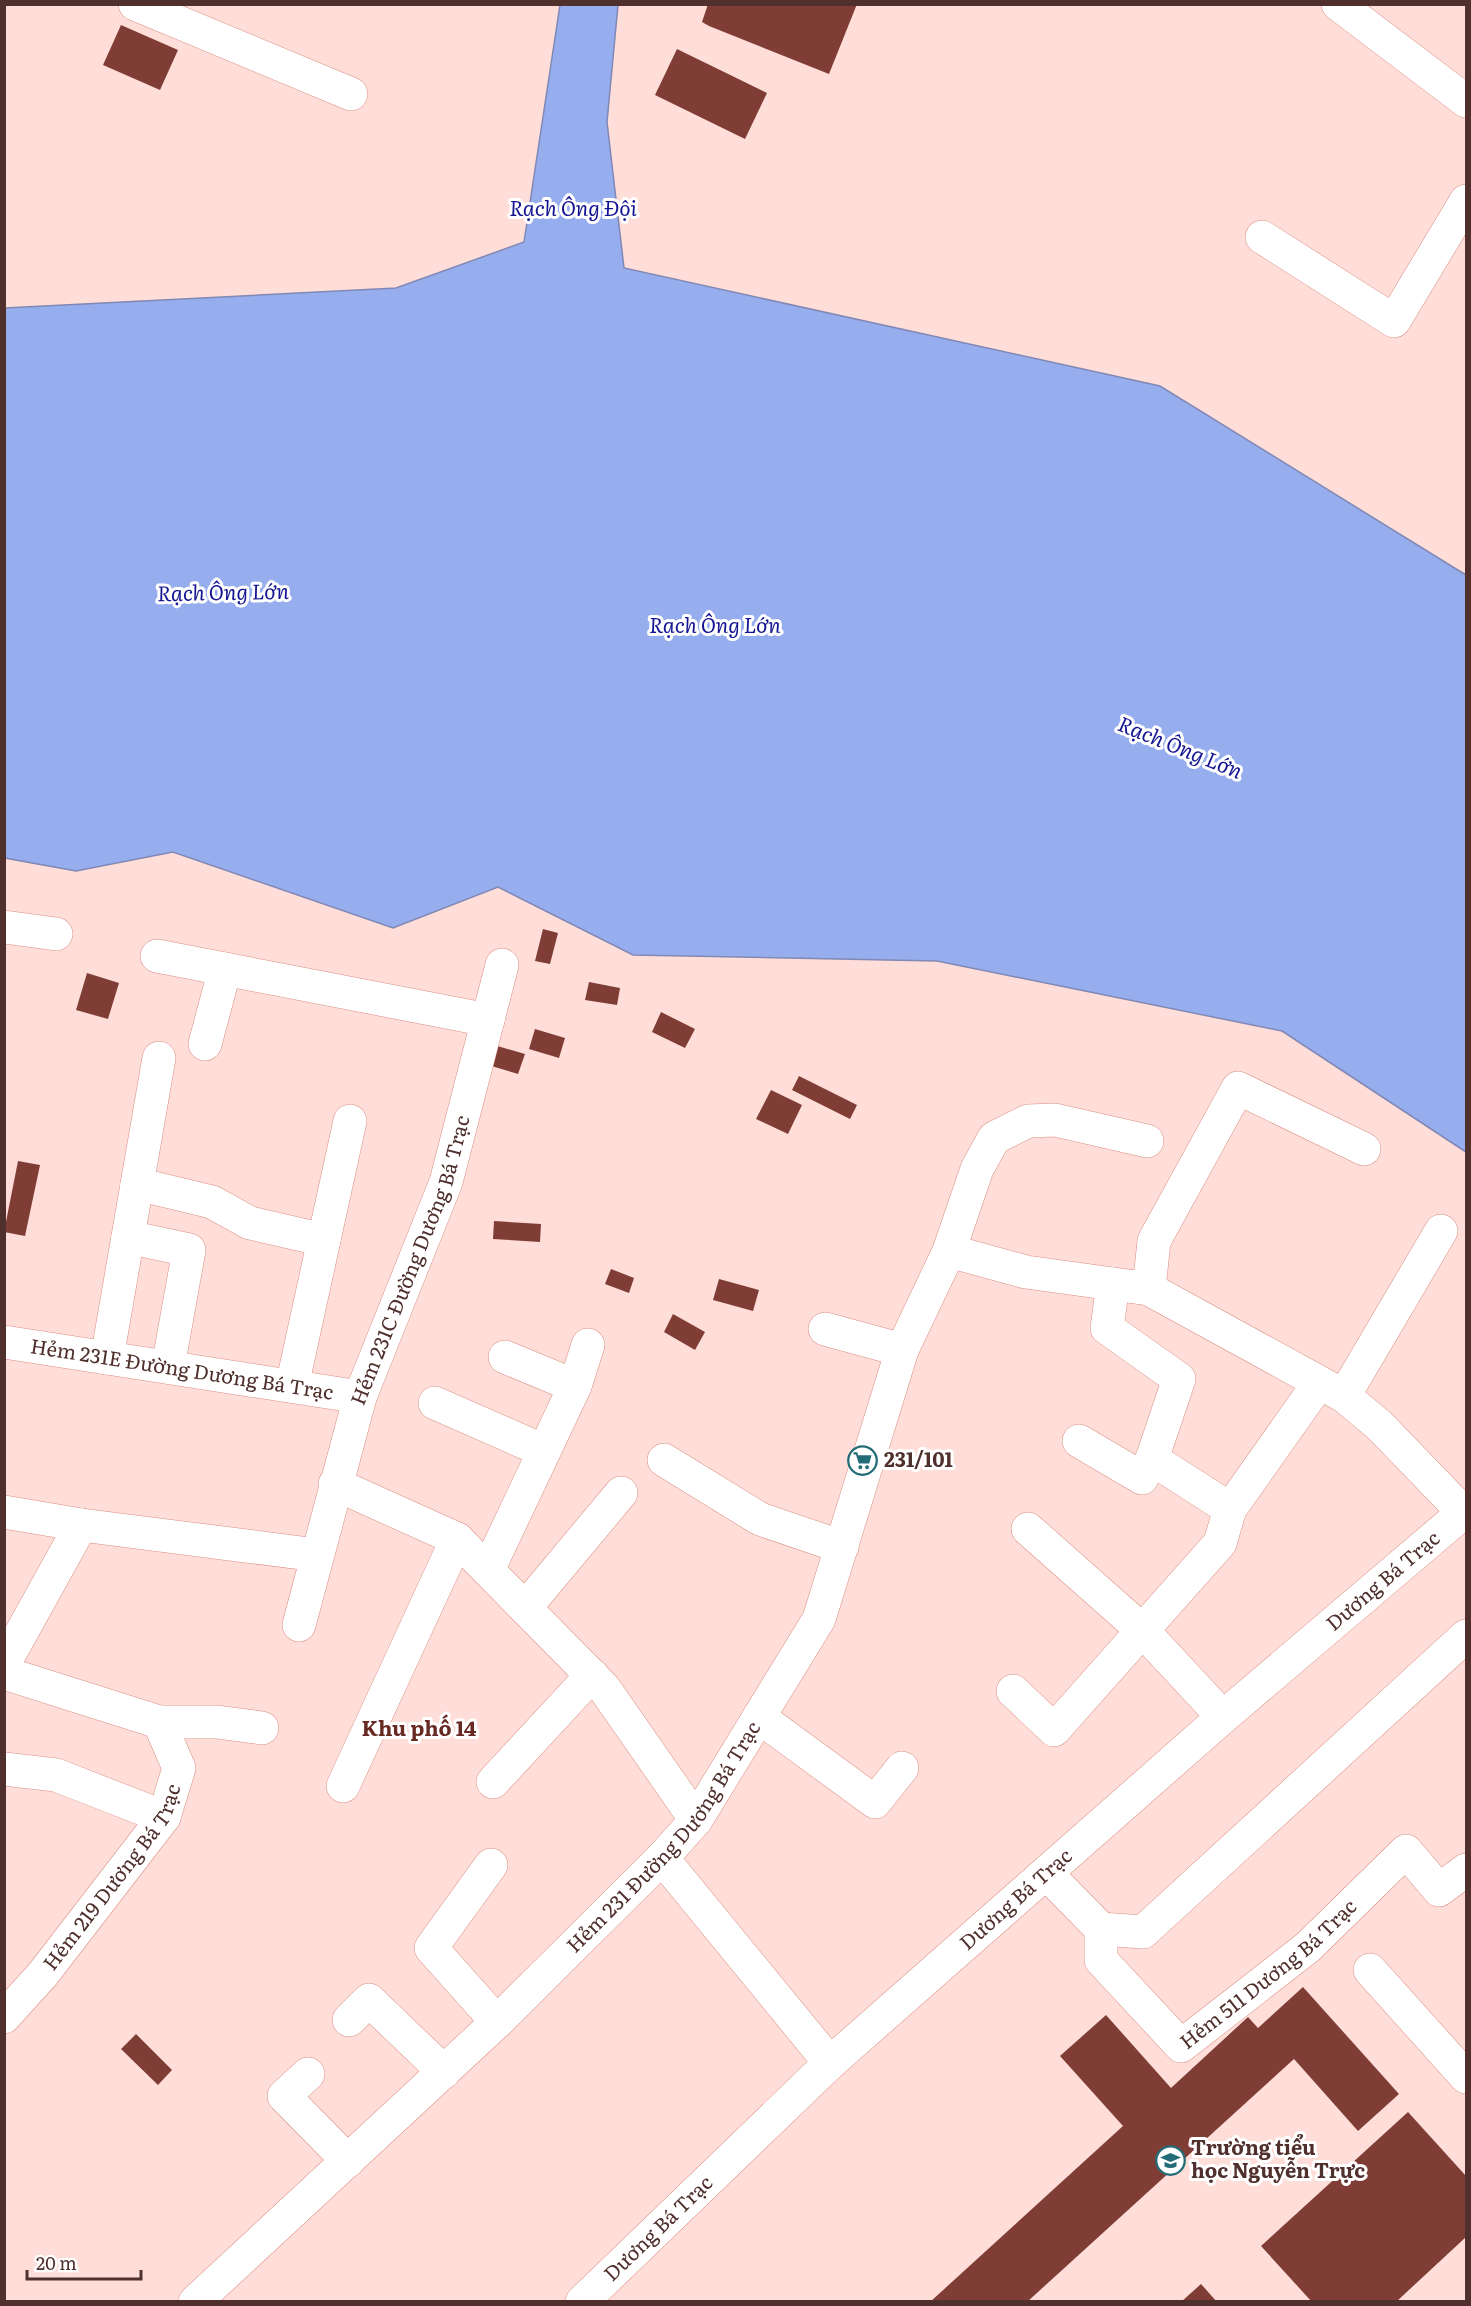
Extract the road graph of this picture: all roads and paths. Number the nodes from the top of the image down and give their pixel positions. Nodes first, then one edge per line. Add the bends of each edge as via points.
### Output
1 (135, 4) edge
2 (1338, 4) edge
3 (351, 94) dead end
4 (1467, 101) edge
5 (1467, 201) edge
6 (1262, 237) dead end
7 (4, 927) edge
8 (56, 934) dead end
9 (157, 956) dead end
10 (502, 965) dead end
11 (225, 969) junction
12 (488, 1020) junction
13 (205, 1044) dead end
14 (159, 1058) dead end
15 (350, 1121) dead end
16 (1147, 1141) dead end
17 (1364, 1149) dead end
18 (137, 1184) junction
19 (1441, 1231) dead end
20 (128, 1237) junction
21 (324, 1240) junction
22 (949, 1251) junction
23 (1113, 1284) junction
24 (1149, 1289) junction
25 (825, 1329) dead end
26 (4, 1342) edge
27 (588, 1345) dead end
28 (902, 1350) junction
29 (505, 1357) dead end
30 (107, 1358) junction
31 (168, 1368) junction
32 (292, 1386) junction
33 (575, 1386) junction
34 (1331, 1390) junction
35 (360, 1396) junction
36 (435, 1403) dead end
37 (1079, 1441) dead end
38 (544, 1451) junction
39 (1152, 1459) junction
40 (664, 1460) dead end
41 (335, 1484) junction
42 (621, 1493) dead end
43 (1230, 1509) junction
44 (4, 1512) edge
45 (1465, 1514) edge
46 (81, 1525) junction
47 (1029, 1529) dead end
48 (457, 1539) junction
49 (842, 1547) junction
50 (317, 1555) junction
51 (488, 1570) junction
52 (525, 1608) junction
53 (298, 1625) dead end
54 (1143, 1631) junction
55 (1467, 1636) edge
56 (4, 1664) edge
57 (4, 1673) edge
58 (592, 1675) junction
59 (1013, 1691) dead end
60 (759, 1717) junction
61 (1223, 1717) junction
62 (159, 1722) junction
63 (262, 1728) dead end
64 (902, 1768) dead end
65 (4, 1769) edge
66 (493, 1782) dead end
67 (343, 1786) dead end
68 (165, 1817) junction
69 (696, 1820) junction
70 (662, 1858) junction
71 (491, 1865) dead end
72 (1467, 1870) edge
73 (1046, 1873) junction
74 (1101, 1929) junction
75 (1370, 1970) dead end
76 (4, 2017) edge
77 (349, 2020) dead end
78 (497, 2022) junction
79 (830, 2063) junction
80 (444, 2072) junction
81 (308, 2074) dead end
82 (1467, 2077) edge
83 (348, 2161) junction
84 (195, 2301) edge
85 (582, 2301) edge

1 - 3 street
2 - 4 street
5 - 6 street via 1394,321
7 - 8 street
9 - 11 street
10 - 12 street, Hẻm 231C Đường Dương Bá Trạc
11 - 12 street
11 - 13 street
12 - 35 street, Hẻm 231C Đường Dương Bá Trạc via 447,1182
14 - 18 street
15 - 21 street
16 - 22 street, Hẻm 231 Đường Dương Bá Trạc via 1055,1120 1028,1121 994,1138 977,1169
17 - 24 street via 1238,1088 1154,1241
18 - 20 street
18 - 21 street via 212,1202 250,1223
19 - 34 street
20 - 30 street
20 - 31 street via 189,1250
21 - 32 street
22 - 23 street via 1026,1272
22 - 28 street, Hẻm 231 Đường Dương Bá Trạc
23 - 24 street
23 - 39 street via 1107,1328 1179,1379
24 - 34 street
25 - 28 street
26 - 30 street, Hẻm 231E Đường Dương Bá Trạc
27 - 33 street
28 - 49 street, Hẻm 231 Đường Dương Bá Trạc
29 - 33 street
30 - 31 street, Hẻm 231E Đường Dương Bá Trạc
31 - 32 street, Hẻm 231E Đường Dương Bá Trạc
32 - 35 street, Hẻm 231E Đường Dương Bá Trạc
33 - 38 street
34 - 43 street
34 - 45 street via 1379,1425
35 - 41 street, Hẻm 231C Đường Dương Bá Trạc
36 - 38 street
37 - 39 street via 1142,1478
38 - 51 street
39 - 43 street
40 - 49 street via 760,1519
41 - 48 street
41 - 50 street, Hẻm 231C Đường Dương Bá Trạc
42 - 52 street
43 - 54 street via 1221,1543
44 - 46 street
45 - 61 street, Dương Bá Trạc
46 - 50 street
46 - 56 street
47 - 54 street
48 - 51 street
48 - 67 street
49 - 60 street, Hẻm 231 Đường Dương Bá Trạc via 819,1619
50 - 53 street, Hẻm 231C Đường Dương Bá Trạc
51 - 52 street
52 - 58 street
54 - 59 street via 1054,1730
54 - 61 street
55 - 74 street via 1143,1932
57 - 62 street
58 - 66 street
58 - 69 street
60 - 64 street via 875,1802
60 - 69 street, Hẻm 231 Đường Dương Bá Trạc
61 - 73 street, Dương Bá Trạc
62 - 63 street via 217,1722
62 - 68 street, Hẻm 219 Dương Bá Trạc via 179,1768
65 - 68 street via 56,1775
68 - 76 street, Hẻm 219 Dương Bá Trạc via 43,1974
69 - 70 street, Hẻm 231 Đường Dương Bá Trạc
70 - 78 street, Hẻm 231 Đường Dương Bá Trạc
70 - 79 street
71 - 78 street via 431,1948
72 - 74 street, Hẻm 511 Dương Bá Trạc via 1439,1890 1406,1851 1308,1947 1181,2046 1101,1960
73 - 74 street
73 - 79 street, Dương Bá Trạc
75 - 82 street
77 - 80 street via 369,2000
78 - 80 street, Hẻm 231 Đường Dương Bá Trạc
79 - 85 street, Dương Bá Trạc
80 - 83 street, Hẻm 231 Đường Dương Bá Trạc
81 - 83 street via 284,2096
83 - 84 street, Hẻm 231 Đường Dương Bá Trạc

